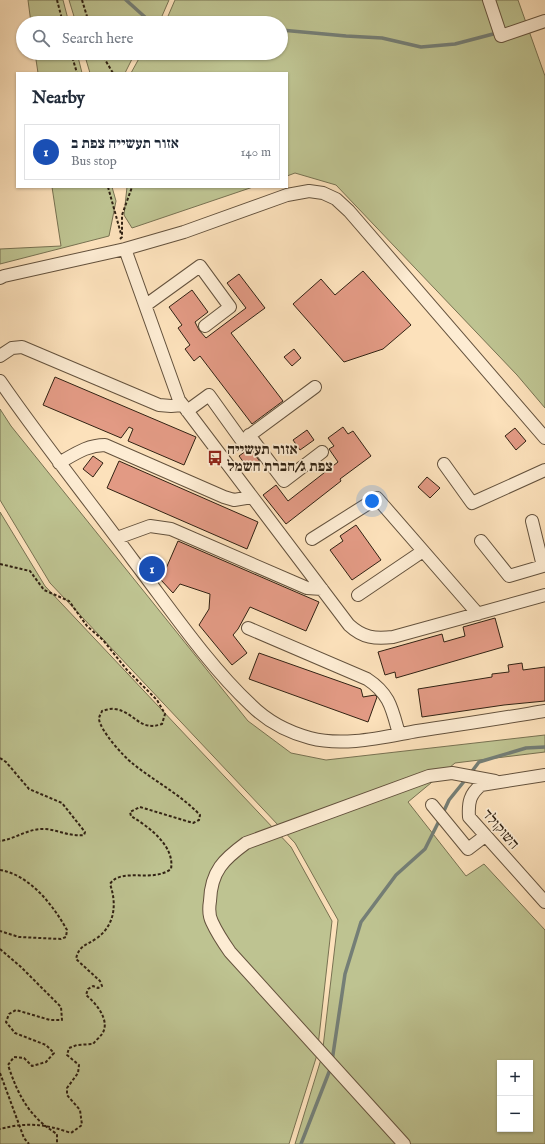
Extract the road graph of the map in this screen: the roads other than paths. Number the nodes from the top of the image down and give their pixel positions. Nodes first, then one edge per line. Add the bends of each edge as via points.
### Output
1 (489, 0) edge
2 (545, 21) edge
3 (121, 245) junction
4 (0, 278) edge
5 (146, 305) junction
6 (205, 326) dead end
7 (0, 356) edge
8 (0, 380) edge
9 (315, 387) dead end
10 (185, 408) junction
11 (249, 435) junction
12 (545, 438) edge
13 (322, 452) dead end
14 (60, 463) junction
15 (444, 464) dead end
16 (545, 470) edge
17 (252, 497) junction
18 (532, 521) dead end
19 (118, 538) junction
20 (312, 539) dead end
21 (481, 541) dead end
22 (423, 551) junction
23 (544, 568) edge
24 (322, 589) junction
25 (358, 595) dead end
26 (545, 595) edge
27 (478, 614) junction
28 (248, 628) dead end
29 (545, 711) edge
30 (399, 734) junction
31 (545, 775) edge
32 (495, 781) junction
33 (432, 805) dead end
34 (485, 836) junction
35 (545, 902) edge
36 (404, 1144) edge

1 - 2 street via 502,36
3 - 4 street
3 - 5 street
3 - 12 street via 213,223 287,196 310,192 323,193 349,211
5 - 6 street via 200,266 230,307
5 - 10 street via 172,384
7 - 10 street via 12,348 22,347 159,405
8 - 14 street
9 - 11 street
10 - 11 street via 209,395 242,441
10 - 17 street
11 - 13 street via 284,481
14 - 17 street via 82,449 105,445 224,498 234,500
14 - 19 street
15 - 16 street via 472,502
17 - 24 street
18 - 23 street
19 - 24 street via 150,526 171,529 306,588
19 - 30 street via 228,681 269,720 310,738 330,741
20 - 22 street via 377,498
21 - 23 street via 508,576
22 - 25 street
22 - 27 street
24 - 27 street via 349,625 358,633 378,639
26 - 27 street
28 - 30 street via 378,686 387,697
29 - 30 street
31 - 32 street, השוקולד
32 - 34 street, השוקולד via 474,790 469,802 469,817
32 - 36 street via 452,773 429,776 246,843 227,857 214,874 210,890 211,921 230,952
33 - 34 street via 468,849
34 - 35 street, השוקולד

